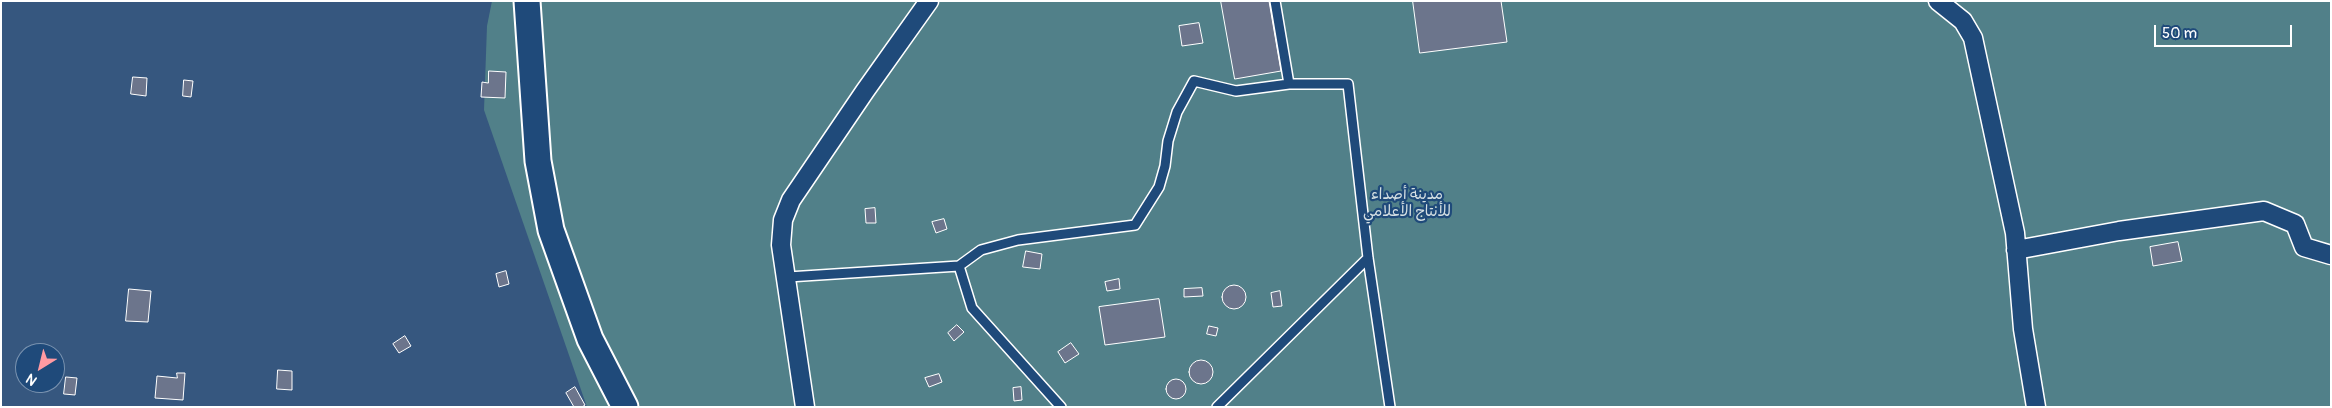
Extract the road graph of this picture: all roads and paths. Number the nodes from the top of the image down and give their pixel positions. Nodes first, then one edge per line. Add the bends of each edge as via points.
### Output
1 (528, 1) edge
2 (929, 1) edge
3 (1275, 1) edge
4 (1938, 1) edge
5 (1289, 84) junction
6 (2016, 250) junction
7 (2331, 255) edge
8 (1368, 258) junction
9 (959, 266) junction
10 (788, 277) junction
11 (626, 407) edge
12 (804, 407) edge
13 (1061, 407) edge
14 (1217, 407) edge
15 (1390, 407) edge
16 (2036, 407) edge

1 - 11 main road via 538,161 551,230 590,339
2 - 10 street via 791,200 782,220 781,245
3 - 5 lane
4 - 6 street via 1963,21 1973,38
5 - 8 lane via 1348,84
5 - 9 lane via 1236,91 1194,81 1173,126 1158,187 1135,225 1018,240 981,250
6 - 7 street via 2119,231 2264,211 2295,224 2304,247
6 - 16 street via 2023,329
8 - 14 lane
8 - 15 lane
9 - 10 lane
9 - 13 lane via 972,308
10 - 12 street

